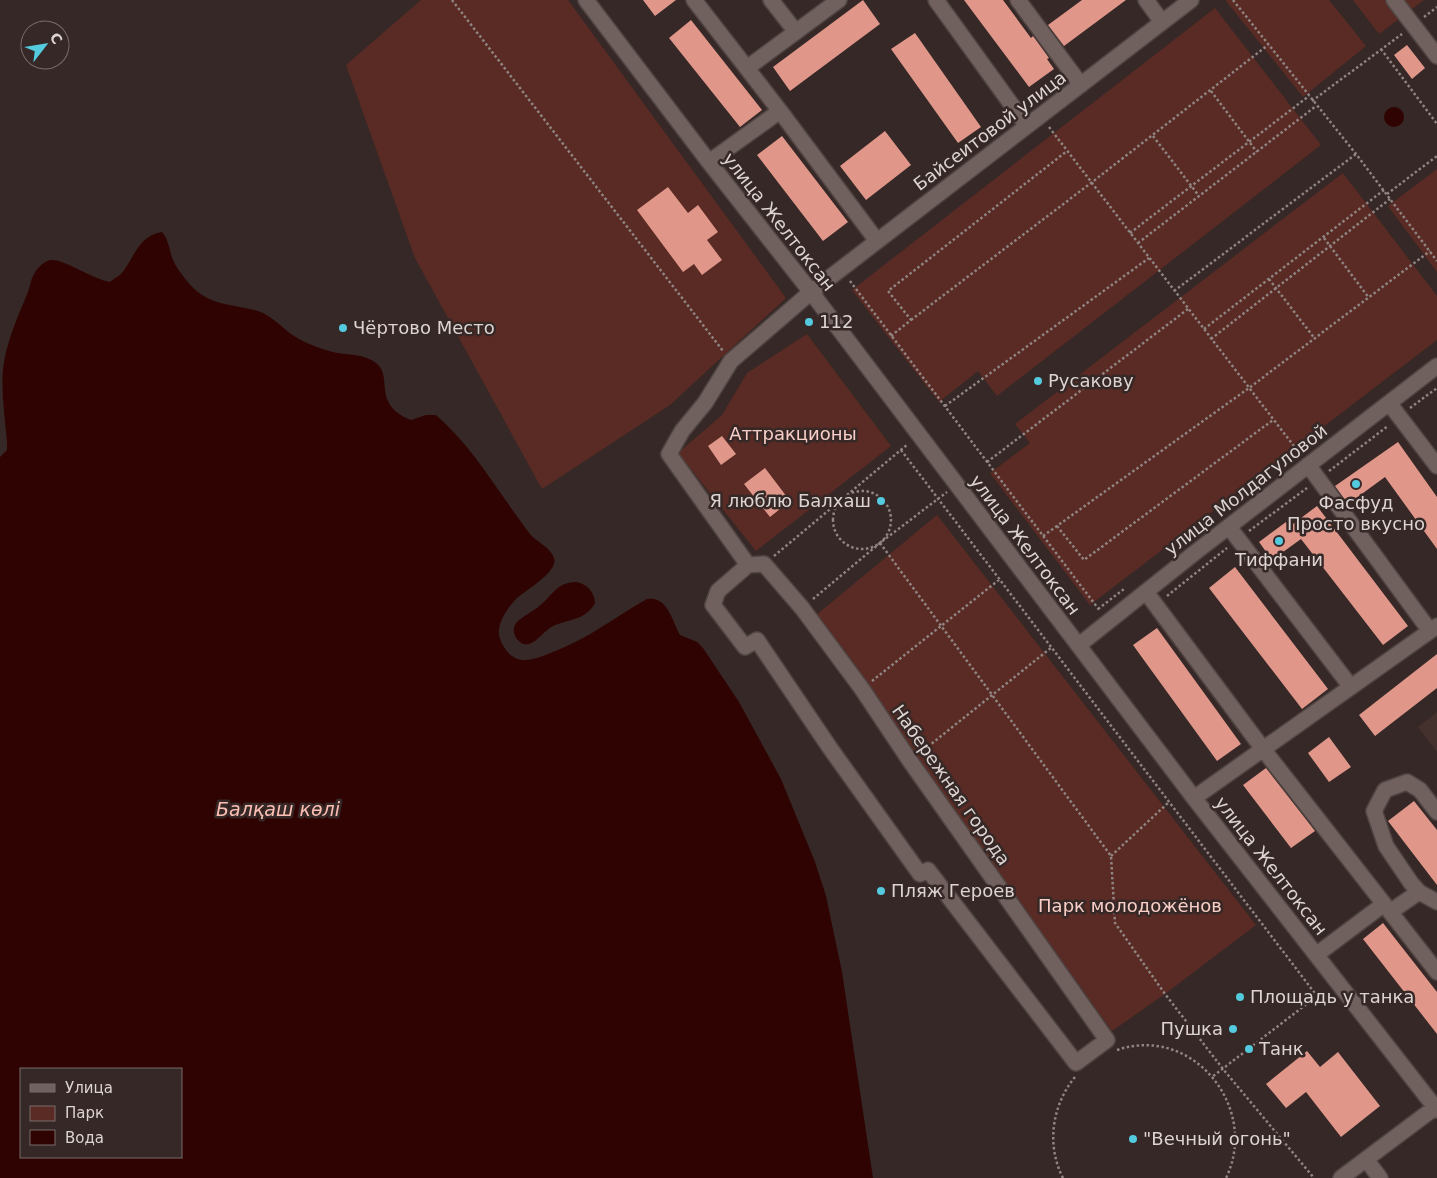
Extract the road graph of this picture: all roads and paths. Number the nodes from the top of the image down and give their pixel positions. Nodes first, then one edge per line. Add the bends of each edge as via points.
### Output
1 (452, 0) edge
2 (586, 0) edge
3 (772, 0) edge
4 (839, 0) edge
5 (936, 0) edge
6 (1018, 0) edge
7 (1146, 0) edge
8 (1191, 0) edge
9 (1233, 0) edge
10 (1394, 0) edge
11 (696, 1) edge
12 (1437, 7) edge
13 (1162, 22) junction
14 (1413, 26) junction
15 (796, 32) junction
16 (1268, 45) junction
17 (1381, 50) junction
18 (1437, 56) edge
19 (747, 68) junction
20 (1081, 85) junction
21 (1211, 91) junction
22 (1308, 96) junction
23 (1312, 101) junction
24 (1316, 106) junction
25 (780, 110) junction
26 (1040, 116) junction
27 (1437, 124) edge
28 (1027, 126) junction
29 (1152, 136) junction
30 (1249, 142) junction
31 (1067, 151) junction
32 (1257, 152) junction
33 (1356, 154) junction
34 (1437, 156) edge
35 (709, 162) junction
36 (1091, 183) junction
37 (1191, 186) junction
38 (1384, 190) junction
39 (1387, 194) junction
40 (1199, 196) junction
41 (1390, 199) junction
42 (1130, 233) junction
43 (1324, 238) junction
44 (877, 241) junction
45 (1138, 243) junction
46 (1331, 245) junction
47 (1430, 251) junction
48 (1149, 258) junction
49 (1437, 261) edge
50 (841, 269) junction
51 (1270, 279) junction
52 (1276, 288) junction
53 (1174, 291) junction
54 (811, 292) junction
55 (1369, 298) junction
56 (1188, 309) junction
57 (911, 320) junction
58 (1204, 329) junction
59 (891, 336) junction
60 (1211, 339) junction
61 (1314, 339) junction
62 (730, 361) junction
63 (1437, 366) edge
64 (1249, 388) junction
65 (1437, 388) edge
66 (1389, 403) junction
67 (945, 406) junction
68 (1400, 417) junction
69 (1274, 420) junction
70 (919, 436) junction
71 (901, 450) junction
72 (987, 462) junction
73 (1308, 465) junction
74 (1437, 466) edge
75 (1318, 479) junction
76 (956, 486) junction
77 (843, 497) junction
78 (938, 498) junction
79 (1058, 526) junction
80 (1229, 527) junction
81 (1043, 536) junction
82 (1239, 539) junction
83 (880, 542) junction
84 (764, 564) junction
85 (748, 565) junction
86 (1000, 579) junction
87 (1146, 592) junction
88 (1155, 604) junction
89 (802, 608) junction
90 (1108, 622) junction
91 (942, 626) junction
92 (1434, 629) edge
93 (1079, 645) junction
94 (1052, 648) junction
95 (1351, 687) junction
96 (862, 689) junction
97 (992, 695) junction
98 (1263, 749) junction
99 (910, 761) junction
100 (1194, 798) junction
101 (1170, 802) junction
102 (1437, 812) edge
103 (1111, 856) junction
104 (1419, 892) junction
105 (1437, 902) edge
106 (1387, 908) junction
107 (1316, 955) junction
108 (1437, 972) edge
109 (1114, 1051) dead end
110 (1223, 1069) junction
111 (1080, 1072) dead end
112 (1212, 1077) junction
113 (1437, 1108) edge
114 (1366, 1159) junction
115 (1063, 1178) edge
116 (1226, 1178) edge
117 (1314, 1178) edge
118 (1341, 1178) edge
119 (1380, 1178) edge

1 - 62 path
2 - 35 street, улица Желтоксан
3 - 15 street
4 - 15 street
5 - 28 street
6 - 20 street
7 - 13 street
8 - 13 street, Байсеитовой улица
9 - 16 path
10 - 14 street
11 - 19 street
12 - 14 path
13 - 20 street, Байсеитовой улица
14 - 17 path
14 - 18 street
15 - 19 street
16 - 21 path
16 - 22 path
17 - 23 path
17 - 27 path
19 - 25 street
20 - 26 street, Байсеитовой улица
21 - 29 path
21 - 30 path
22 - 23 path
22 - 30 path
23 - 24 path
24 - 32 path
24 - 33 path
25 - 35 street
25 - 44 street
26 - 28 street, Байсеитовой улица
26 - 31 path
28 - 44 street, Байсеитовой улица
29 - 36 path
29 - 37 path
30 - 32 path
30 - 37 path
31 - 36 path
31 - 57 path via 888,292
32 - 40 path
33 - 38 path
33 - 53 path
34 - 39 path
35 - 54 street, улица Желтоксан
36 - 42 path
36 - 57 path
37 - 40 path
37 - 42 path
38 - 39 path
38 - 43 path
39 - 41 path
40 - 45 path
41 - 46 path
41 - 47 path
42 - 45 path
43 - 46 path
43 - 51 path
44 - 50 street, Байсеитовой улица
45 - 48 path
46 - 52 path
46 - 55 path
47 - 49 path
47 - 55 path
48 - 53 path
48 - 67 path
50 - 54 street, Байсеитовой улица
50 - 59 path
51 - 52 path
51 - 58 path
52 - 60 path
52 - 61 path
53 - 56 path
54 - 62 street, Байсеитовой улица
54 - 70 street, улица Желтоксан
55 - 61 path
56 - 58 path
56 - 72 path
57 - 59 path
58 - 60 path
59 - 67 path
60 - 64 path
61 - 64 path
62 - 85 street via 669,454
63 - 66 street, улица Молдагуловой
64 - 69 path
64 - 79 path
65 - 68 path
66 - 68 street
66 - 73 street, улица Молдагуловой
67 - 72 path
68 - 74 street
68 - 75 path
69 - 73 path
69 - 79 path via 1084,560
70 - 71 path
70 - 76 street, улица Желтоксан
71 - 77 path
71 - 78 path
72 - 81 path
73 - 75 street
73 - 80 street, улица Молдагуловой
75 - 82 path
75 - 92 street
76 - 78 path
76 - 93 street, улица Желтоксан
77 - 83 path via 864,490 884,501 891,523
77 - 83 path via 832,517 839,538 858,549
77 - 84 path
78 - 83 path
78 - 86 path
79 - 81 path
80 - 82 street
80 - 87 street, улица Молдагуловой
81 - 90 path
82 - 88 path
82 - 95 street
83 - 89 path
83 - 91 path
84 - 85 street
84 - 89 street, Набережная города
85 - 99 street, Набережная города via 718,591 713,604 745,647 757,640 920,874 928,870 1076,1063 1107,1040
86 - 91 path
86 - 94 path
87 - 88 street
87 - 90 street, улица Молдагуловой
88 - 98 street
89 - 96 street, Набережная города
90 - 93 street, улица Молдагуловой
91 - 96 path
91 - 97 path
92 - 95 street
93 - 100 street, улица Желтоксан
94 - 97 path
94 - 101 path
95 - 98 street
96 - 99 street, Набережная города
97 - 99 path
97 - 103 path
98 - 100 street
98 - 106 street
100 - 107 street, улица Желтоксан
101 - 103 path
101 - 110 path via 1316,996
102 - 104 street via 1420,790 1407,782 1385,790 1374,811 1386,846
103 - 110 path via 1115,923
104 - 105 street
104 - 106 street
106 - 107 street
106 - 108 street
107 - 113 street, улица Желтоксан
109 - 112 path via 1135,1046 1164,1048 1190,1058
110 - 112 path
110 - 117 path
111 - 115 path via 1065,1091 1055,1117 1053,1146
112 - 116 path via 1228,1101 1235,1128 1234,1157
113 - 114 street
114 - 118 street
114 - 119 street

